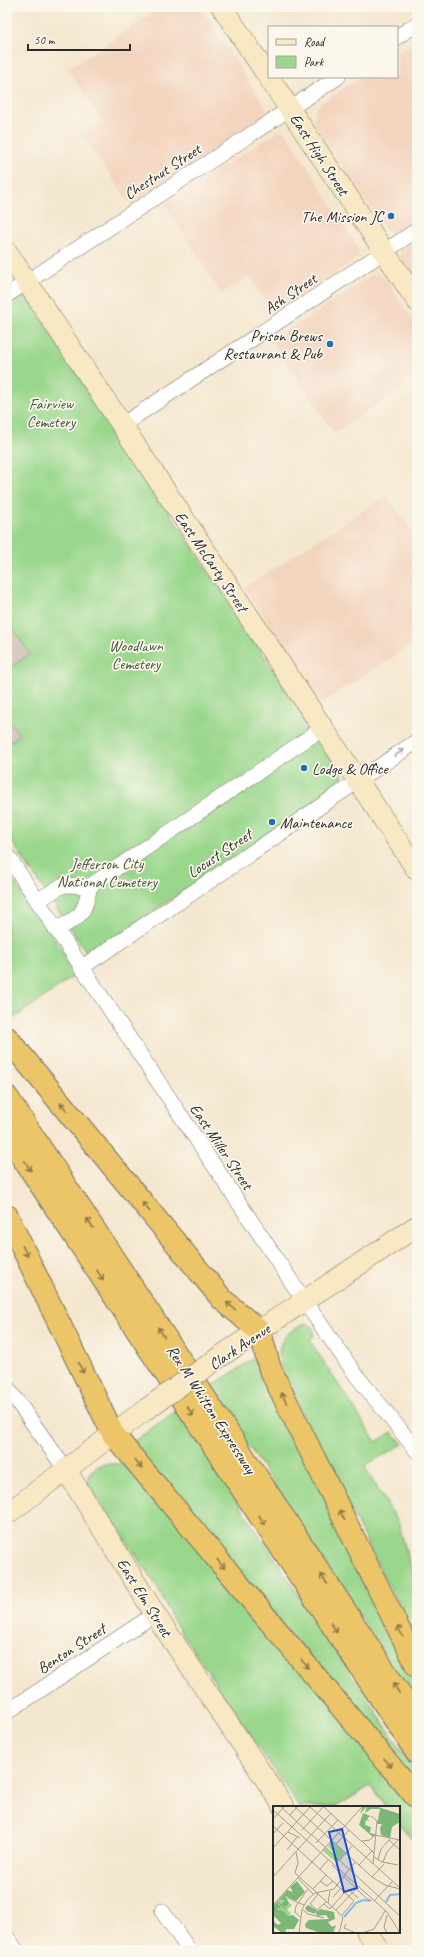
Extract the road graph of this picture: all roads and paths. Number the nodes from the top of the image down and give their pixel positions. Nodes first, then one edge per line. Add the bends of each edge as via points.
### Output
1 (222, 7) edge
2 (417, 24) edge
3 (398, 36) edge
4 (268, 76) edge
5 (269, 78) edge
6 (336, 78) edge
7 (290, 109) junction
8 (417, 230) edge
9 (384, 251) junction
10 (7, 252) edge
11 (27, 282) junction
12 (7, 295) edge
13 (417, 301) edge
14 (122, 425) junction
15 (322, 728) junction
16 (417, 741) edge
17 (358, 781) junction
18 (7, 855) edge
19 (417, 870) edge
20 (90, 886) junction
21 (37, 901) junction
22 (56, 930) junction
23 (81, 968) junction
24 (7, 1038) edge
25 (7, 1097) edge
26 (7, 1134) edge
27 (7, 1216) edge
28 (417, 1226) edge
29 (305, 1302) junction
30 (260, 1332) junction
31 (7, 1387) edge
32 (113, 1434) junction
33 (417, 1451) edge
34 (66, 1470) junction
35 (7, 1514) edge
36 (155, 1614) junction
37 (417, 1666) edge
38 (7, 1712) edge
39 (417, 1720) edge
40 (417, 1753) edge
41 (417, 1798) edge
42 (283, 1806) edge
43 (162, 1911) dead end
44 (368, 1933) edge
45 (7, 1937) edge
46 (16, 1950) edge
47 (189, 1950) edge
48 (379, 1950) edge

1 - 4 main road, East High Street
2 - 3 street
5 - 7 main road, East High Street
6 - 7 street, Chestnut Street
7 - 9 main road, East High Street
7 - 11 street, Chestnut Street
8 - 9 street, Ash Street
9 - 13 main road, East High Street
9 - 14 street, Ash Street
10 - 11 main road, East McCarty Street
11 - 12 street, Chestnut Street
11 - 14 main road, East McCarty Street
14 - 15 main road, East McCarty Street
15 - 17 main road, East McCarty Street
15 - 20 street
17 -> 16 street, Locust Street
17 - 19 main road, East McCarty Street
17 - 23 street, Locust Street
18 - 21 street, East Miller Street
20 - 21 street via 63,885
20 - 22 street via 81,916
21 - 22 street, East Miller Street
22 - 23 street, East Miller Street
23 - 29 street, East Miller Street
30 -> 24 highway via 222,1299
39 -> 25 highway, Rex M Whitton Expressway
26 -> 40 highway, Rex M Whitton Expressway
27 -> 32 highway
28 - 29 main road, Clark Avenue
29 - 30 main road, Clark Avenue
29 - 33 street, East Miller Street via 356,1374
30 - 32 main road, Clark Avenue, bridge
37 -> 30 highway via 270,1369
31 - 34 street, East Elm Street
32 - 34 main road, Clark Avenue
32 -> 41 highway
34 - 35 main road, Clark Avenue
34 - 36 main road, East Elm Street
36 - 38 street, Benton Street
36 - 42 main road, East Elm Street
43 - 47 street
44 - 48 main road
45 - 46 street

